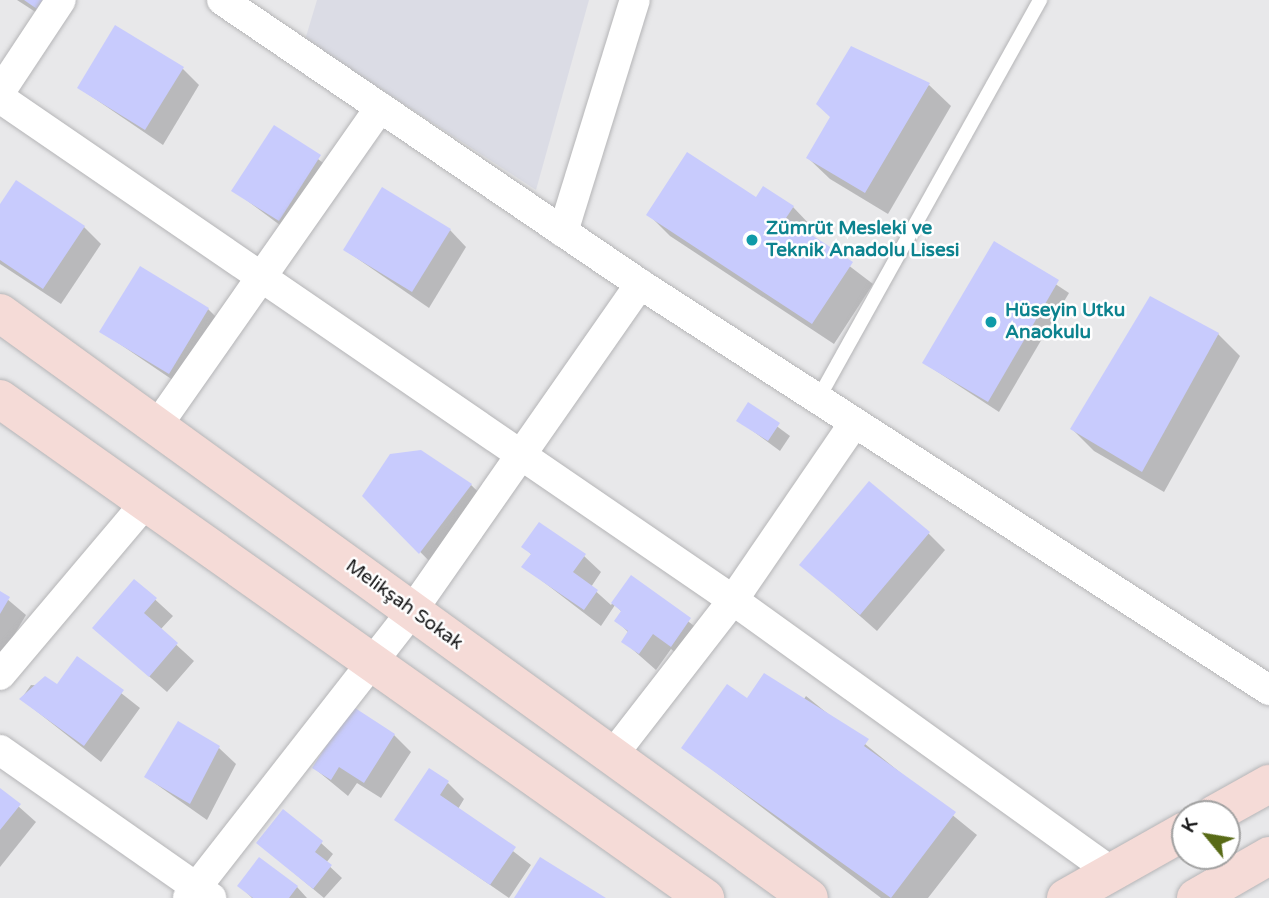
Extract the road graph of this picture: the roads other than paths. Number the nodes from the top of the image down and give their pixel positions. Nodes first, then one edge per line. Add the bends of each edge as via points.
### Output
1 (61, 0) edge
2 (222, 0) edge
3 (635, 0) edge
4 (1040, 0) edge
5 (0, 92) edge
6 (0, 98) edge
7 (380, 107) junction
8 (563, 232) junction
9 (264, 278) junction
10 (640, 284) junction
11 (0, 313) edge
12 (0, 399) edge
13 (818, 399) junction
14 (854, 423) junction
15 (157, 426) junction
16 (520, 458) junction
17 (146, 502) junction
18 (733, 600) junction
19 (412, 611) junction
20 (372, 662) junction
21 (0, 676) edge
22 (1269, 690) edge
23 (0, 750) edge
24 (612, 755) junction
25 (1269, 784) edge
26 (1240, 800) edge
27 (1171, 839) edge
28 (1269, 856) edge
29 (1111, 872) junction
30 (198, 894) edge
31 (705, 898) edge
32 (809, 898) edge
33 (1066, 898) edge
34 (1196, 898) edge

1 - 5 street
2 - 7 street
3 - 8 street
4 - 13 lane
6 - 9 street
7 - 8 street
7 - 9 street
8 - 10 street
9 - 15 street
9 - 16 street
10 - 13 street
10 - 16 street
11 - 15 street, Melikşah Sokak
12 - 17 street
13 - 14 street
14 - 18 street
14 - 22 street
15 - 19 street, Melikşah Sokak
16 - 18 street
16 - 19 street
17 - 20 street
17 - 21 street
18 - 24 street
18 - 29 street
19 - 20 street
19 - 24 street, Melikşah Sokak
20 - 30 street
20 - 31 street
23 - 30 street
24 - 32 street, Melikşah Sokak
25 - 26 street
27 - 29 street
28 - 34 street
29 - 33 street

